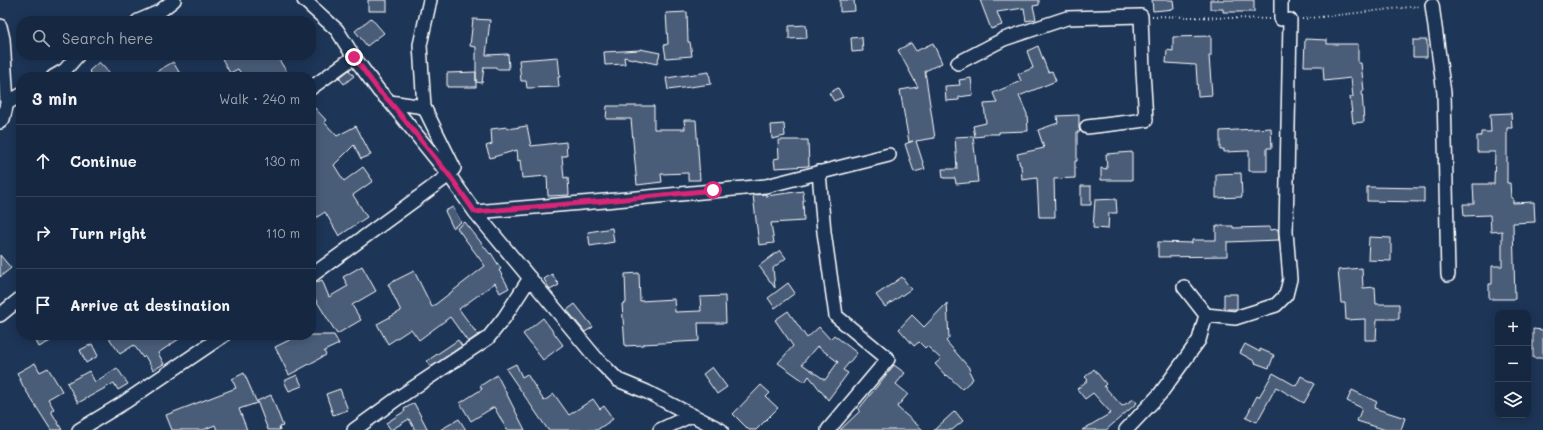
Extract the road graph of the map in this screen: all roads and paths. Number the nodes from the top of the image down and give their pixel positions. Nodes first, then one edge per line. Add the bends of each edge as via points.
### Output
1 (174, 0) edge
2 (304, 0) edge
3 (430, 0) edge
4 (1281, 0) edge
5 (1432, 4) dead end
6 (150, 16) edge
7 (0, 26) edge
8 (354, 57) junction
9 (75, 60) edge
10 (958, 63) dead end
11 (69, 72) edge
12 (316, 84) edge
13 (16, 98) edge
14 (390, 102) junction
15 (7, 103) junction
16 (424, 107) junction
17 (0, 122) edge
18 (1087, 127) dead end
19 (889, 155) dead end
20 (819, 172) junction
21 (449, 175) junction
22 (475, 212) junction
23 (316, 272) edge
24 (1448, 275) dead end
25 (530, 278) junction
26 (1184, 287) dead end
27 (16, 302) edge
28 (0, 315) edge
29 (1206, 315) junction
30 (217, 340) edge
31 (692, 416) junction
32 (79, 430) edge
33 (354, 430) edge
34 (660, 430) edge
35 (721, 430) edge
36 (828, 430) edge
37 (1126, 430) edge

1 - 6 street
2 - 8 street via 337,30
3 - 16 street via 420,45
4 - 29 street via 1286,20 1286,232 1290,279 1286,295 1276,305 1234,318
5 - 24 street via 1444,93
7 - 15 street
8 - 12 street
8 - 14 street
9 - 11 street
10 - 18 street via 1004,39 1067,18 1141,16 1146,120
13 - 15 street
14 - 16 street
14 - 21 street
15 - 17 street
16 - 21 street via 454,168
19 - 20 street
20 - 22 street via 766,186
20 - 36 street via 824,232 836,316 888,359
21 - 22 street
21 - 23 street
22 - 25 street
25 - 31 street via 596,358 618,380
25 - 33 street via 488,338
26 - 29 street
27 - 28 street
29 - 37 street via 1199,340 1160,394
30 - 32 street
31 - 34 street
31 - 35 street

